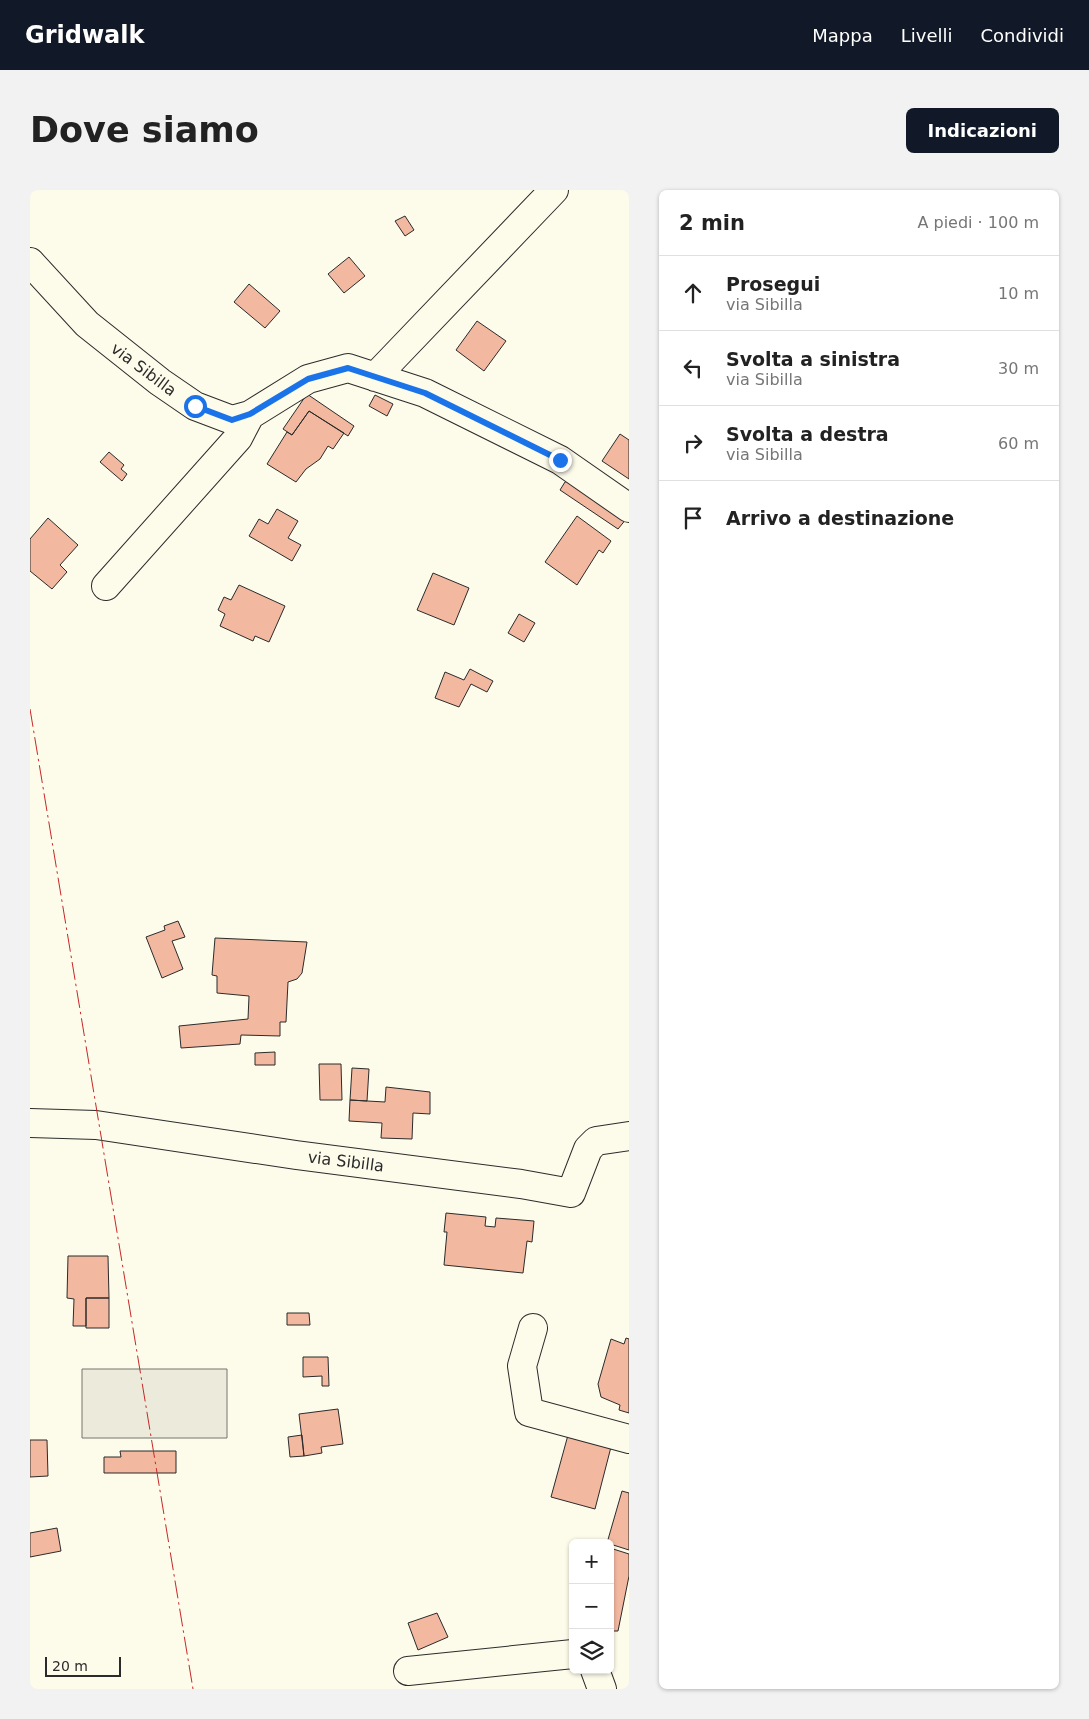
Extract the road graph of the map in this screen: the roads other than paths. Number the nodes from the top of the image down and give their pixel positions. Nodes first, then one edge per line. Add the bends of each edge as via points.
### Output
1 (554, 190) edge
2 (30, 262) edge
3 (375, 377) junction
4 (250, 414) junction
5 (629, 508) edge
6 (106, 586) dead end
7 (30, 1124) edge
8 (629, 1136) edge
9 (533, 1328) dead end
10 (629, 1439) edge
11 (569, 1654) edge
12 (408, 1671) dead end
13 (596, 1674) edge
14 (602, 1689) edge

1 - 3 street
2 - 4 street, via Sibilla via 87,324 160,382 195,406 232,420
3 - 4 street, via Sibilla via 348,368 308,379
3 - 5 street, via Sibilla via 425,393 560,460
4 - 6 street via 238,438
7 - 8 street, via Sibilla via 96,1125 571,1193 588,1150 596,1141
9 - 10 street via 522,1366 529,1412
11 - 12 street
13 - 14 street

